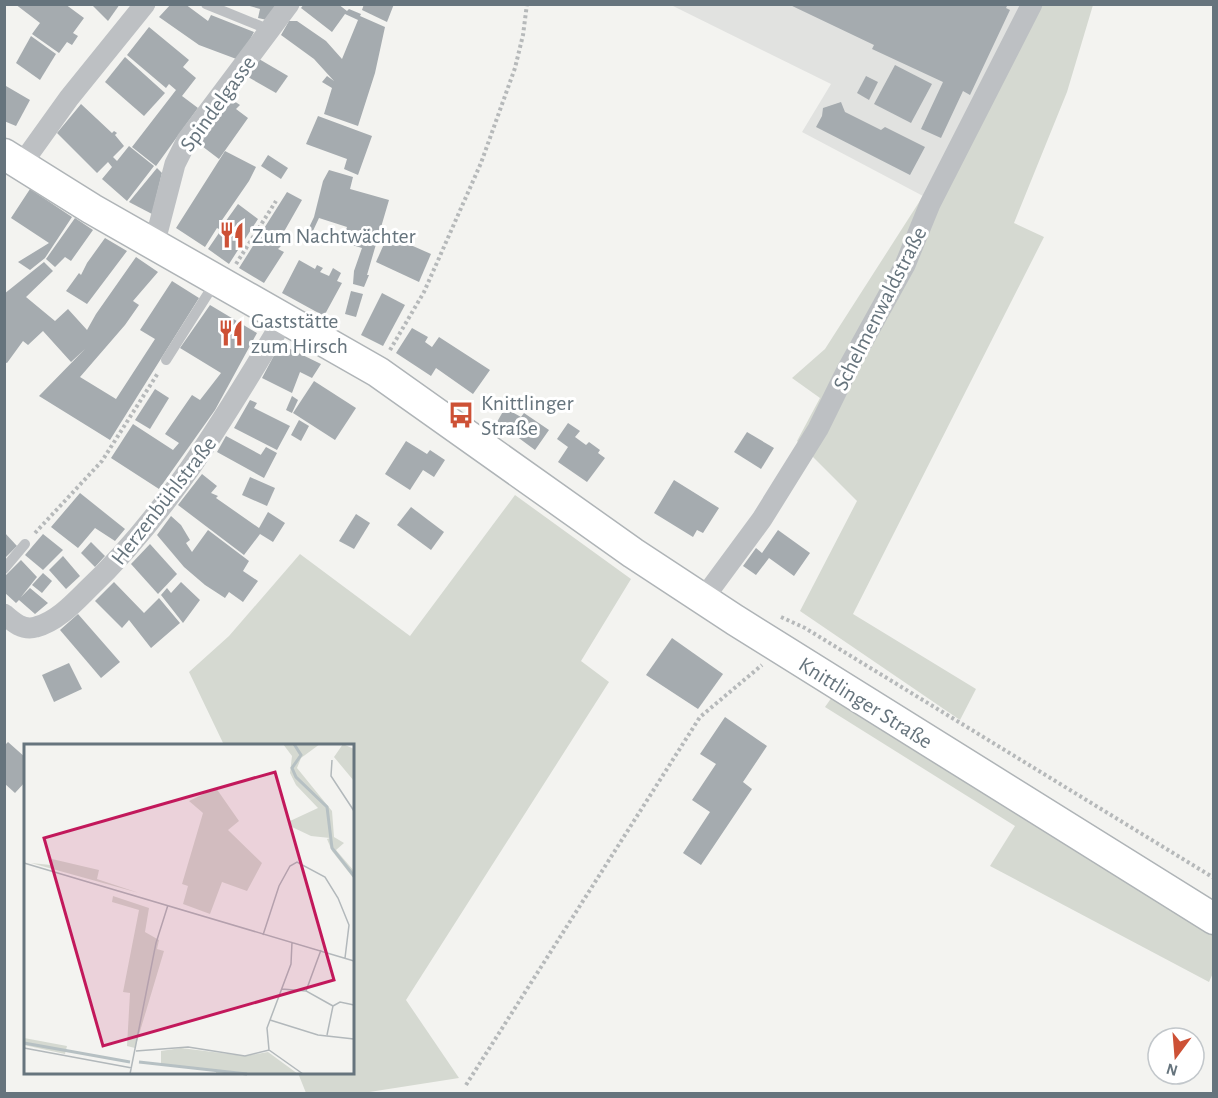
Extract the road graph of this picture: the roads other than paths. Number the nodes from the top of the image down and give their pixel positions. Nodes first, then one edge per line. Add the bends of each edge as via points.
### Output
1 (145, 4) edge
2 (206, 4) edge
3 (289, 4) edge
4 (1032, 4) edge
5 (270, 30) junction
6 (13, 159) edge
7 (154, 245) junction
8 (219, 283) junction
9 (284, 319) junction
10 (166, 360) road end
11 (25, 544) road end
12 (4, 569) edge
13 (703, 599) junction
14 (4, 614) edge
15 (1214, 919) edge

1 - 6 street via 69,98
2 - 5 lane
3 - 5 street, Spindelgasse
4 - 13 street, Schelmenwaldstraße via 930,204 905,265 818,429 762,519
5 - 7 street, Spindelgasse via 180,152
6 - 7 street, Knittlinger Straße
7 - 8 street, Knittlinger Straße
8 - 9 street, Knittlinger Straße
8 - 10 lane
9 - 13 street, Knittlinger Straße via 378,372
9 - 14 street, Herzenbühlstraße via 206,447 109,570 55,618 37,627 25,628
11 - 12 lane
13 - 15 street, Knittlinger Straße

